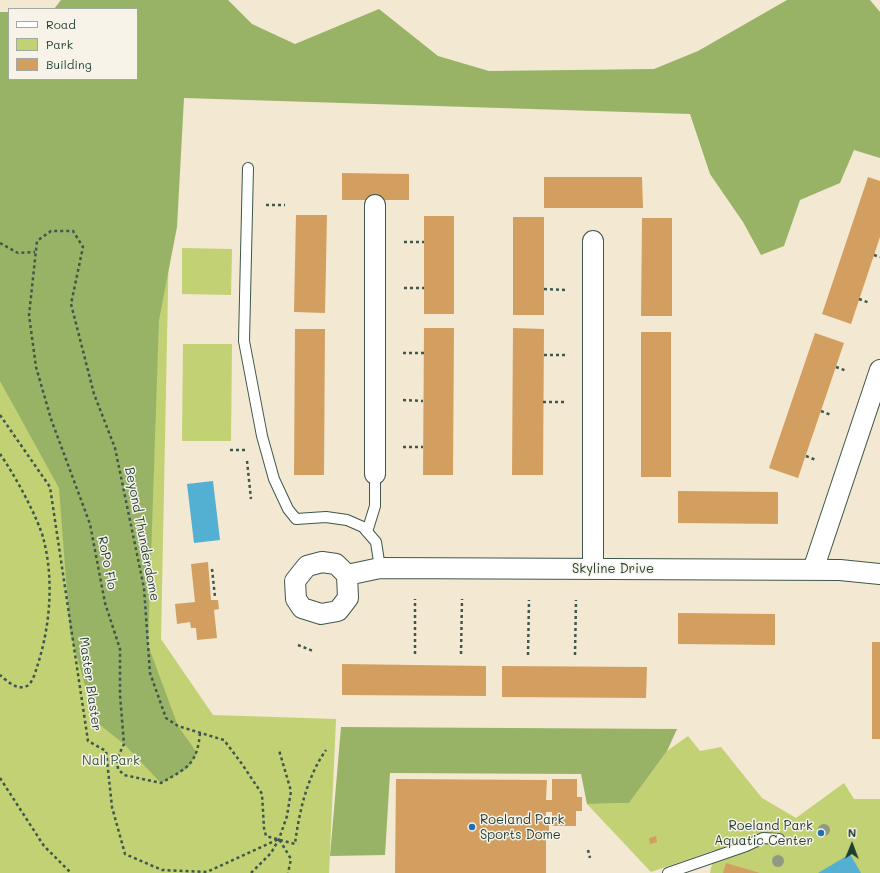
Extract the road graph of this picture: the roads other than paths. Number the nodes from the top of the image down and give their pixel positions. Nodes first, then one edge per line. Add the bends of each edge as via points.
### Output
1 (248, 168) dead end
2 (376, 205) dead end
3 (593, 241) dead end
4 (880, 370) edge
5 (375, 474) joint
6 (367, 532) junction
7 (380, 568) junction
8 (593, 569) junction
9 (813, 570) junction
10 (347, 574) dead end
11 (880, 574) edge
12 (779, 839) dead end
13 (668, 873) edge

1 - 6 lane via 244,341 262,436 274,479 288,509 296,519 347,520 363,527
2 - 5 street
3 - 8 street
4 - 9 street
5 - 6 lane via 375,506
6 - 7 lane via 376,542
7 - 8 street, Skyline Drive
7 - 10 street, Skyline Drive
8 - 9 street, Skyline Drive
9 - 11 street, Skyline Drive
12 - 13 lane via 763,838

